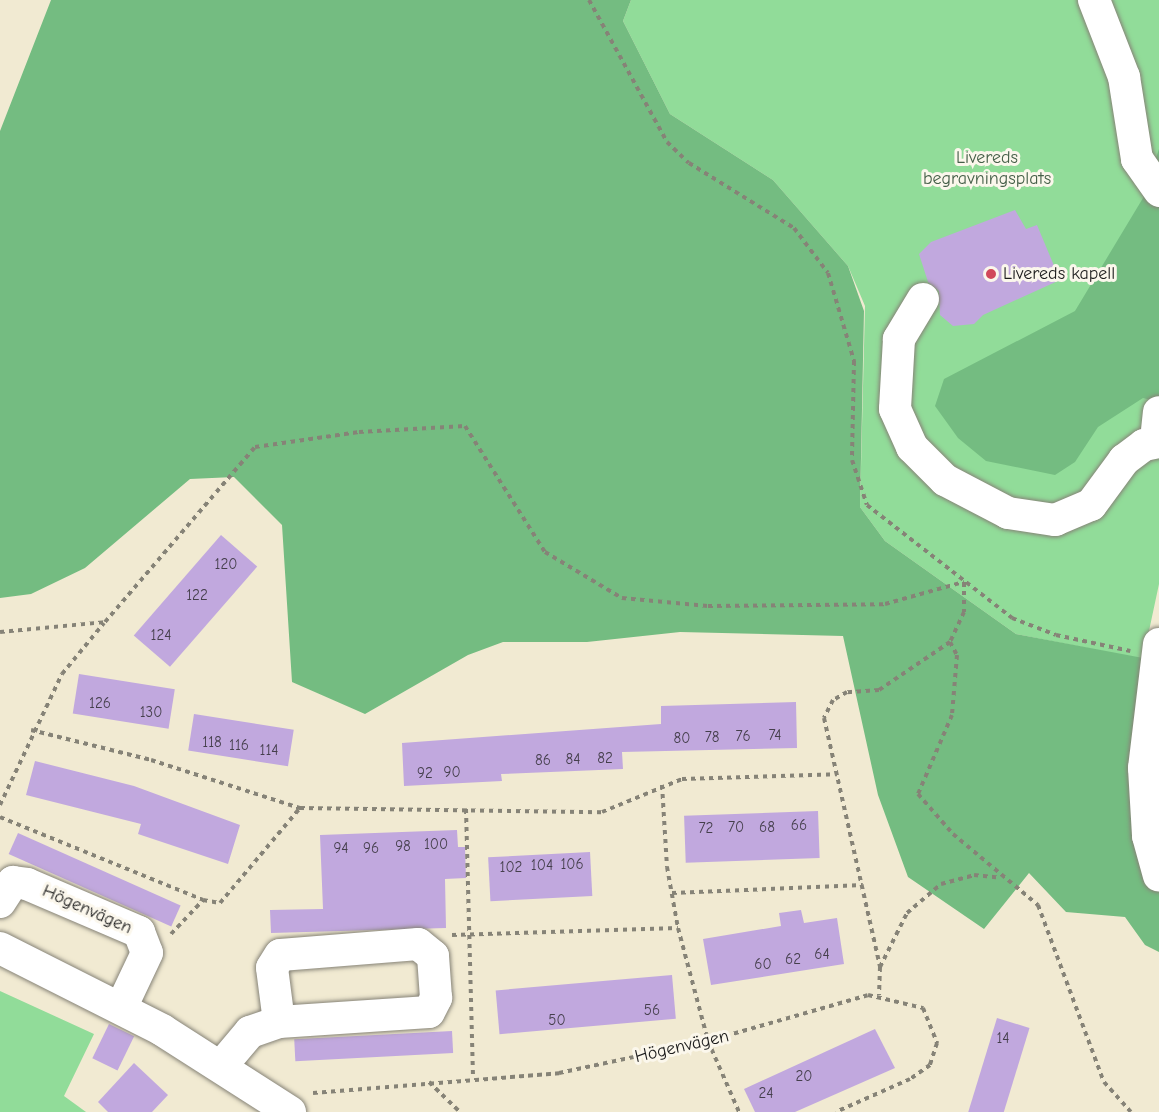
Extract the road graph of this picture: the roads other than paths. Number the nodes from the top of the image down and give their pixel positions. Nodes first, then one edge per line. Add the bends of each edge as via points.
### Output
1 (1094, 0) edge
2 (1159, 191) edge
3 (924, 299) dead end
4 (1158, 431) edge
5 (1158, 651) edge
6 (1159, 876) edge
7 (0, 902) edge
8 (0, 948) edge
9 (121, 1008) junction
10 (279, 1022) junction
11 (222, 1064) junction
12 (286, 1109) edge

1 - 2 street via 1124,76 1137,159
3 - 4 street via 898,339 895,409 912,447 945,480 1008,513 1055,520 1091,505 1124,460
5 - 6 street via 1144,768 1148,836
7 - 9 street, Högenvägen via 13,882 27,884 139,932 146,940 147,953
8 - 9 street
9 - 11 street
10 - 10 street via 429,1012 436,998 433,956 426,946 280,955 272,968
10 - 11 street via 250,1032
11 - 12 street

